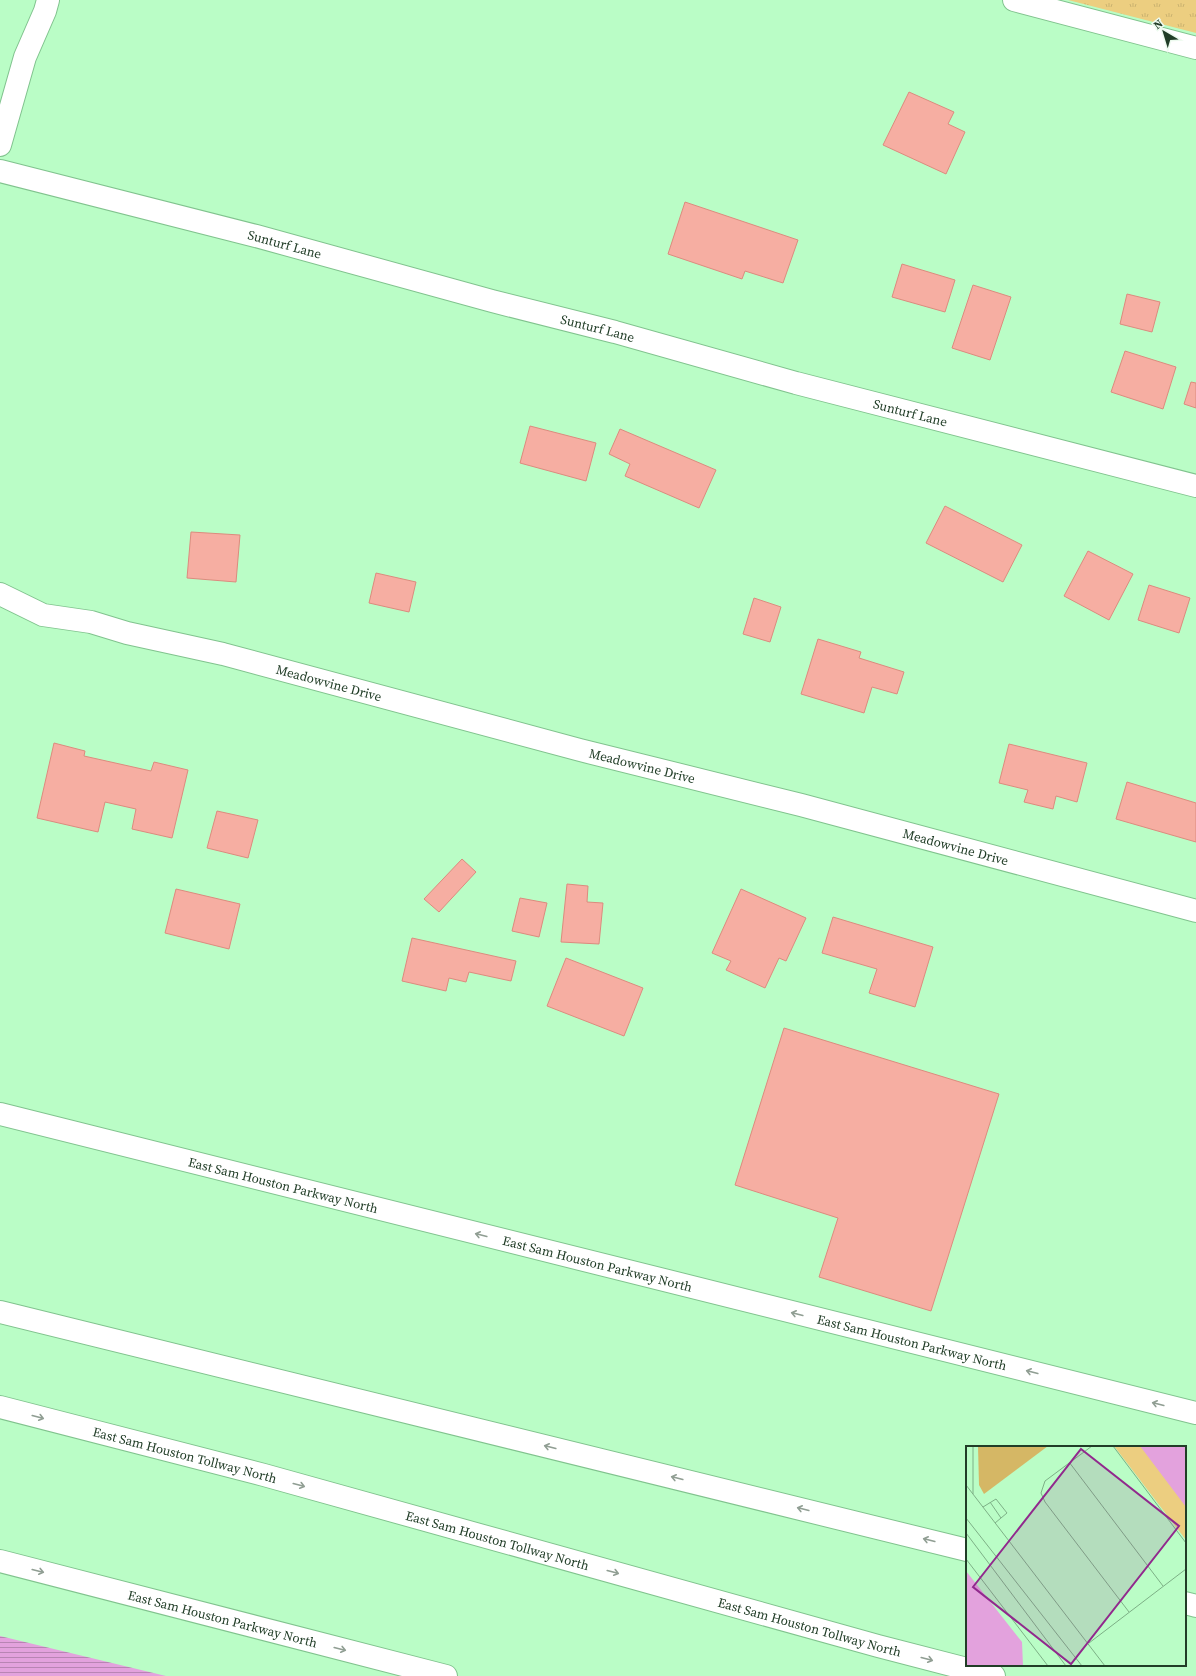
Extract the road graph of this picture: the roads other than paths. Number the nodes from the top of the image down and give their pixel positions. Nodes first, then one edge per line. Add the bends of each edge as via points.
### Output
1 (48, 0) edge
2 (1014, 0) edge
3 (1196, 48) edge
4 (0, 145) edge
5 (0, 171) edge
6 (1196, 486) edge
7 (0, 594) edge
8 (1196, 911) edge
9 (0, 1114) edge
10 (0, 1312) edge
11 (0, 1407) edge
12 (1196, 1413) edge
13 (966, 1550) edge
14 (0, 1561) edge
15 (1186, 1603) edge
16 (1196, 1606) edge
17 (446, 1676) edge
18 (994, 1676) edge

1 - 4 main road via 25,57
2 - 3 main road
5 - 6 main road, Sunturf Lane via 256,236 796,383
7 - 8 main road, Meadowvine Drive via 43,615 88,622 222,654
12 -> 9 main road, East Sam Houston Parkway North
13 -> 10 main road
11 -> 18 main road, East Sam Houston Tollway North via 264,1476
14 -> 17 main road, East Sam Houston Parkway North
15 - 16 main road

